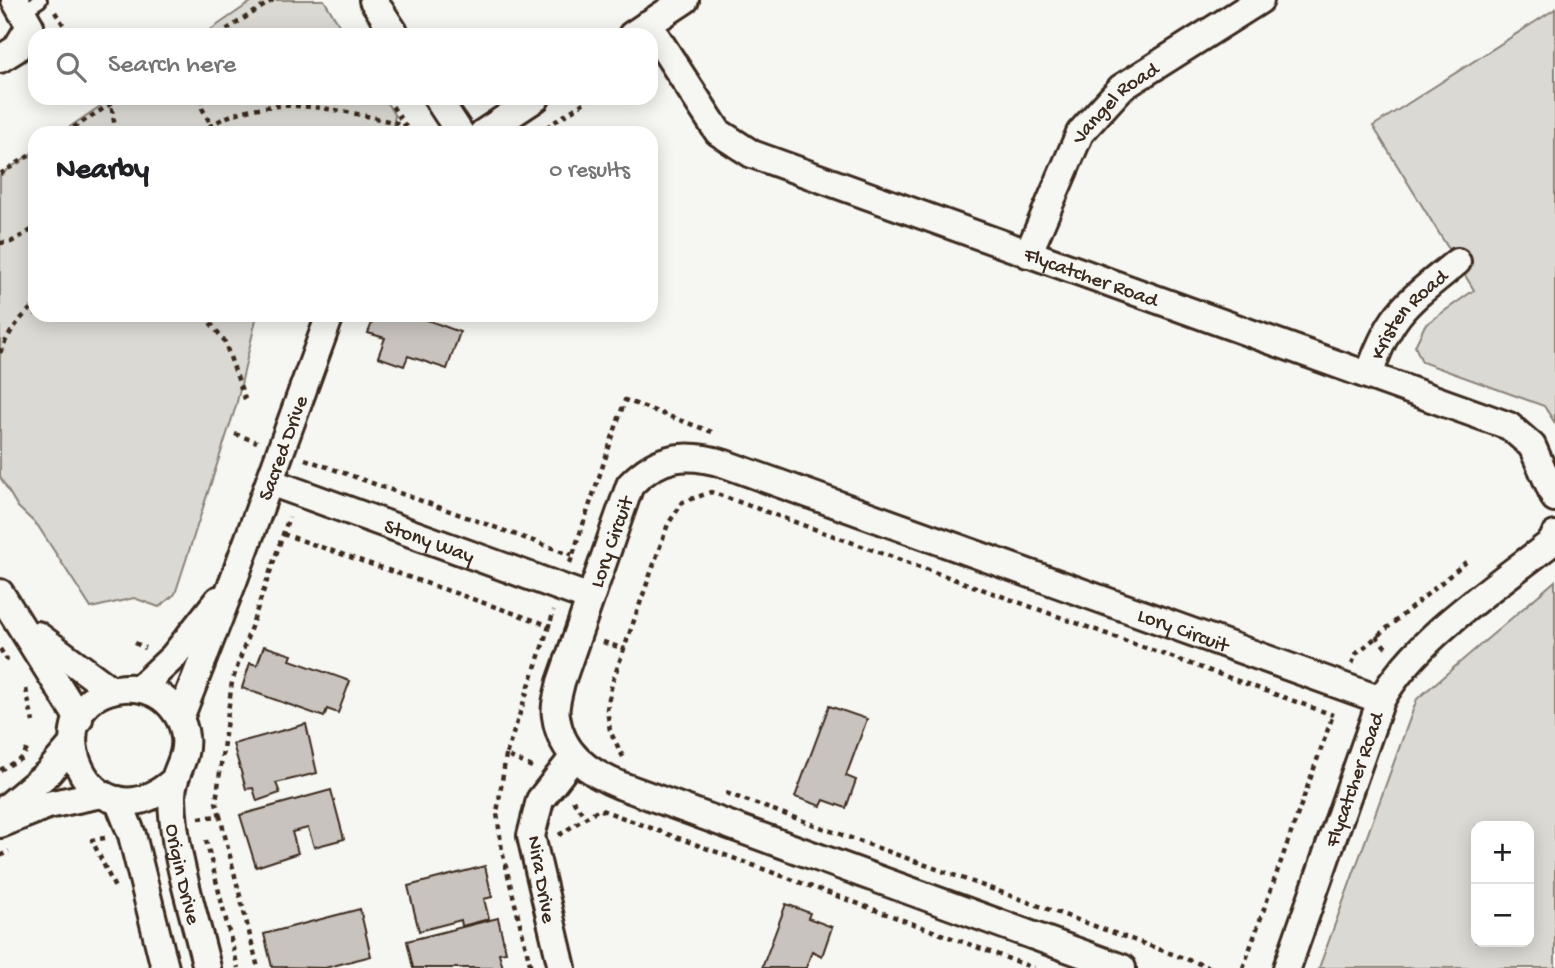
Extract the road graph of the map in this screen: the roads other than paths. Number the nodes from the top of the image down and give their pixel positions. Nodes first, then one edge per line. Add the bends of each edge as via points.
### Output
1 (373, 0) edge
2 (685, 0) edge
3 (1260, 0) edge
4 (26, 4) edge
5 (29, 28) edge
6 (391, 28) edge
7 (643, 28) edge
8 (28, 29) edge
9 (658, 54) edge
10 (0, 59) edge
11 (442, 105) edge
12 (525, 105) edge
13 (455, 126) edge
14 (494, 126) edge
15 (1028, 254) junction
16 (1457, 262) dead end
17 (327, 322) edge
18 (1369, 375) junction
19 (270, 482) junction
20 (1555, 498) edge
21 (1555, 535) edge
22 (234, 579) junction
23 (0, 593) edge
24 (590, 598) junction
25 (19, 621) junction
26 (140, 688) junction
27 (111, 690) junction
28 (1381, 700) junction
29 (180, 718) junction
30 (79, 719) junction
31 (72, 746) junction
32 (573, 758) junction
33 (171, 783) junction
34 (109, 797) junction
35 (0, 813) edge
36 (0, 824) edge
37 (165, 968) edge
38 (208, 968) edge
39 (562, 968) edge
40 (1122, 968) edge
41 (1287, 968) edge

1 - 6 street
2 - 7 street
3 - 15 street, Vangel Road via 1121,88 1080,132
4 - 5 street
8 - 10 street via 16,49
9 - 15 street, Flycatcher Road via 718,132 752,154
11 - 13 street
12 - 14 street
15 - 18 street, Flycatcher Road
16 - 18 street, Kristen Road via 1401,308 1381,341
17 - 19 street, Sacred Drive
18 - 20 street, Flycatcher Road via 1509,426 1532,446
19 - 22 street, Sacred Drive
19 - 24 street, Stony Way
21 - 28 street, Flycatcher Road via 1416,653
22 - 26 street, Sacred Drive via 173,657
22 - 29 street, Sacred Drive
23 - 25 street
24 - 28 street, Lory Circuit via 630,485 657,465 697,455
24 - 32 street, Lory Circuit via 561,682 555,715
25 - 27 street
25 - 30 street
26 - 27 street
26 - 29 street via 163,698
27 - 30 street via 92,701
28 - 41 street, Flycatcher Road
29 - 33 street, Origin Drive via 186,752
30 - 31 street
31 - 34 street, Origin Drive via 86,781
31 - 35 street
32 - 39 street, Nira Drive via 540,800 531,836
32 - 40 street via 610,781
33 - 34 street via 147,799
33 - 38 street, Origin Drive via 173,825
34 - 36 street via 48,805
34 - 37 street, Origin Drive via 132,835

